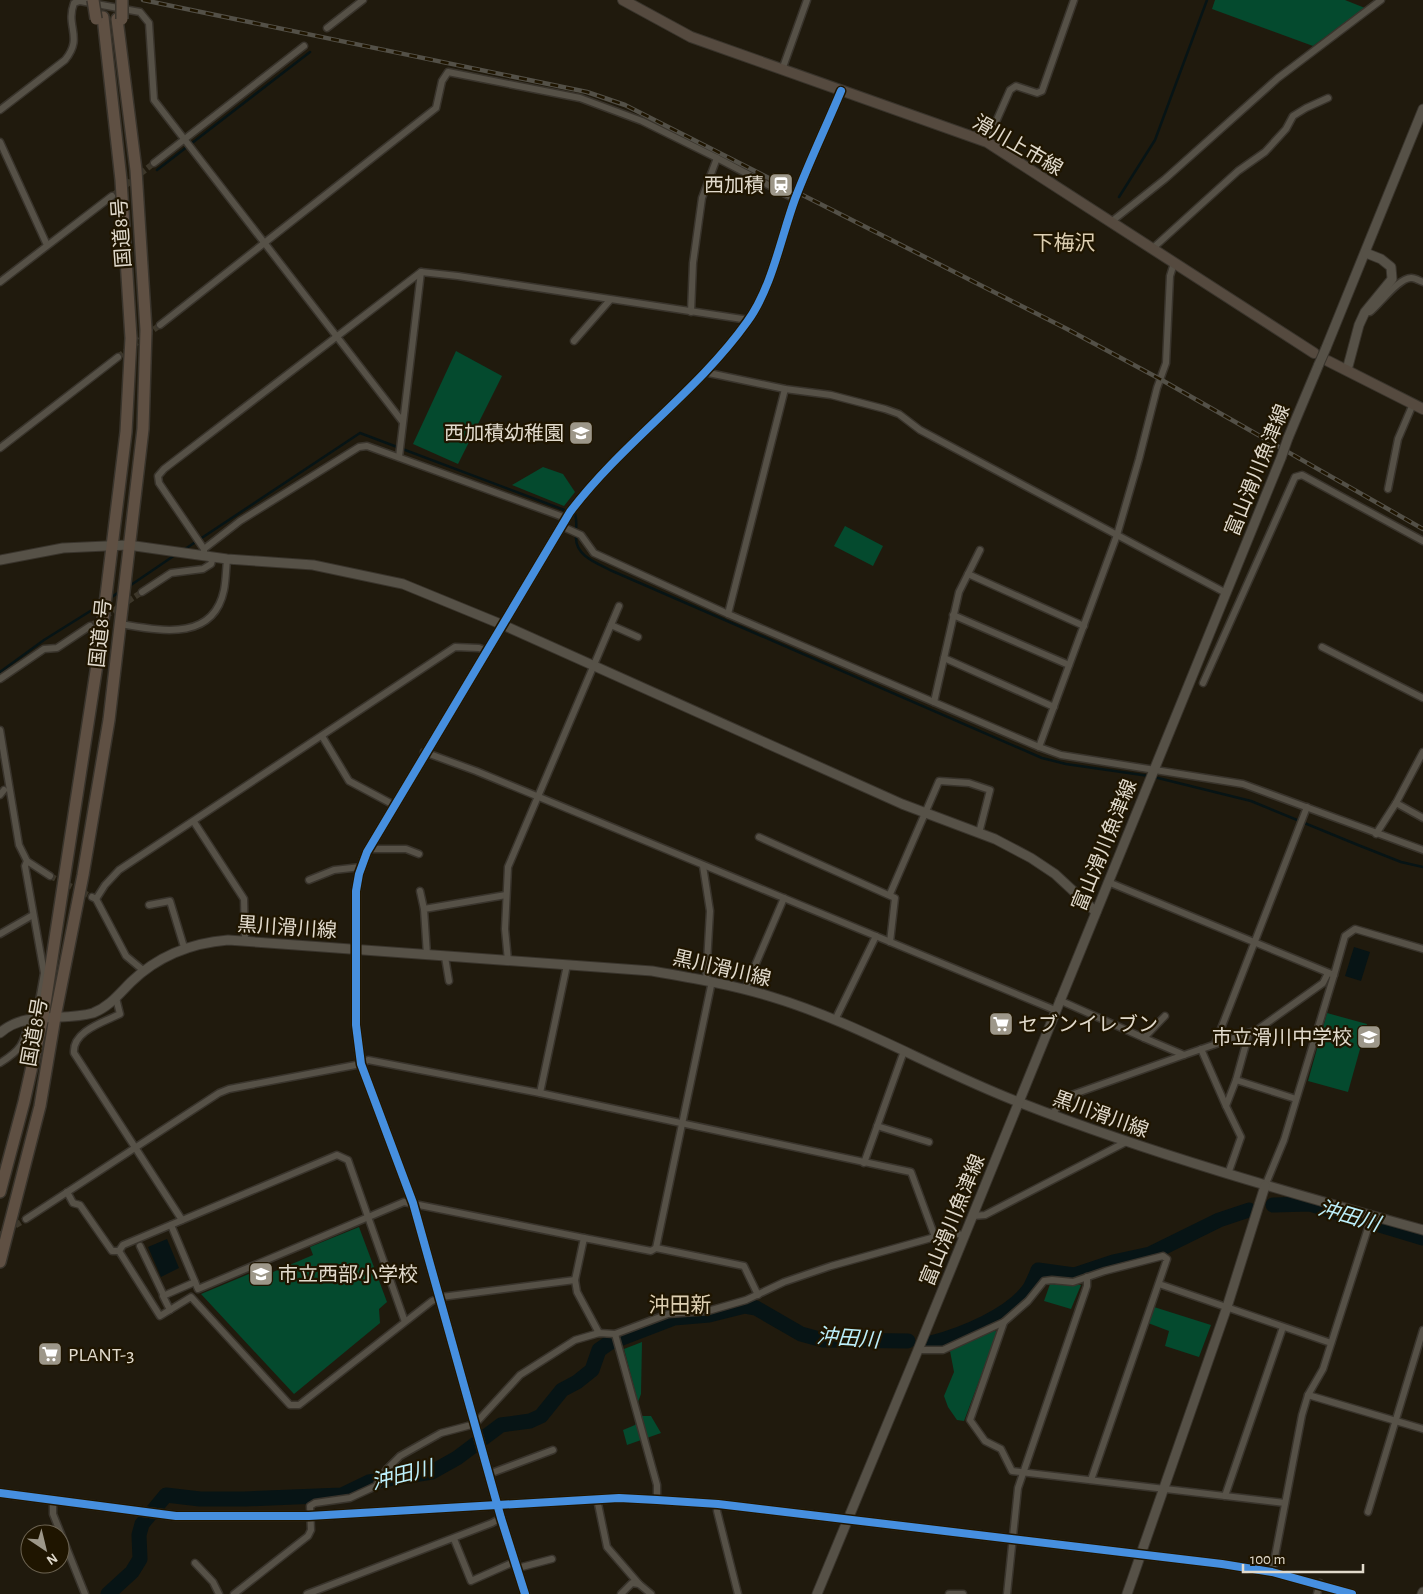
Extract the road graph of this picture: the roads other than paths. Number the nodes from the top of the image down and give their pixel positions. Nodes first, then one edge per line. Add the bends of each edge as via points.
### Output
1 (92, 0) edge
2 (101, 0) edge
3 (115, 0) edge
4 (122, 0) edge
5 (363, 0) edge
6 (623, 0) edge
7 (807, 0) edge
8 (1074, 0) edge
9 (1382, 0) edge
10 (99, 18) junction
11 (120, 19) junction
12 (327, 28) dead end
13 (304, 46) dead end
14 (782, 70) junction
15 (841, 91) junction
16 (1328, 98) dead end
17 (1423, 109) edge
18 (0, 110) edge
19 (183, 140) junction
20 (0, 142) edge
21 (987, 142) junction
22 (717, 158) junction
23 (154, 162) tunnel mouth
24 (112, 196) tunnel mouth
25 (795, 199) junction
26 (1111, 222) junction
27 (263, 243) junction
28 (47, 246) junction
29 (1152, 249) junction
30 (1366, 253) junction
31 (1174, 263) junction
32 (421, 272) junction
33 (0, 282) edge
34 (1423, 282) edge
35 (610, 300) junction
36 (691, 312) junction
37 (1365, 312) junction
38 (749, 320) junction
39 (160, 325) tunnel mouth
40 (335, 336) junction
41 (574, 341) dead end
42 (1314, 353) dead end
43 (118, 357) tunnel mouth
44 (1328, 362) dead end
45 (1347, 370) junction
46 (704, 372) junction
47 (785, 388) junction
48 (1413, 404) junction
49 (1423, 409) edge
50 (402, 421) junction
51 (0, 448) edge
52 (399, 458) junction
53 (1388, 489) dead end
54 (566, 518) junction
55 (561, 526) junction
56 (1117, 534) junction
57 (1423, 541) edge
58 (128, 545) junction
59 (112, 546) junction
60 (980, 550) dead end
61 (207, 554) junction
62 (226, 559) junction
63 (0, 560) edge
64 (968, 574) junction
65 (142, 592) tunnel mouth
66 (1226, 593) junction
67 (619, 606) dead end
68 (728, 614) junction
69 (953, 615) junction
70 (120, 624) junction
71 (502, 625) junction
72 (611, 625) junction
73 (90, 626) tunnel mouth
74 (1084, 626) junction
75 (638, 637) dead end
76 (1322, 646) dead end
77 (487, 650) junction
78 (944, 658) junction
79 (1069, 665) junction
80 (593, 666) junction
81 (0, 679) edge
82 (1203, 683) dead end
83 (1423, 698) edge
84 (934, 702) junction
85 (1054, 707) junction
86 (0, 734) edge
87 (322, 736) junction
88 (1039, 747) junction
89 (424, 752) junction
90 (1423, 752) edge
91 (1155, 769) junction
92 (537, 796) junction
93 (1396, 803) junction
94 (394, 805) junction
95 (1307, 806) junction
96 (924, 812) junction
97 (1423, 818) edge
98 (194, 822) junction
99 (979, 833) junction
100 (1376, 834) junction
101 (760, 837) dead end
102 (369, 849) junction
103 (1423, 850) edge
104 (419, 854) dead end
105 (27, 861) junction
106 (703, 866) junction
107 (361, 867) junction
108 (50, 876) tunnel mouth
109 (309, 880) dead end
110 (1108, 882) junction
111 (420, 891) dead end
112 (890, 894) junction
113 (506, 895) junction
114 (784, 898) junction
115 (149, 905) dead end
116 (424, 909) junction
117 (1096, 912) junction
118 (33, 915) junction
119 (0, 934) edge
120 (876, 936) junction
121 (245, 941) junction
122 (890, 942) junction
123 (1253, 944) junction
124 (184, 947) junction
125 (357, 949) junction
126 (1423, 949) edge
127 (427, 955) junction
128 (445, 957) junction
129 (508, 961) junction
130 (567, 965) junction
131 (144, 971) junction
132 (1331, 974) junction
133 (709, 980) junction
134 (449, 981) dead end
135 (745, 989) junction
136 (116, 998) junction
137 (1059, 1000) junction
138 (1055, 1010) junction
139 (1164, 1016) dead end
140 (55, 1017) junction
141 (36, 1019) junction
142 (835, 1020) junction
143 (0, 1033) edge
144 (1249, 1033) junction
145 (1144, 1038) junction
146 (1214, 1044) junction
147 (1201, 1049) junction
148 (904, 1051) junction
149 (1184, 1055) junction
150 (0, 1063) edge
151 (361, 1064) junction
152 (1236, 1080) junction
153 (540, 1093) junction
154 (1296, 1099) junction
155 (1018, 1102) junction
156 (1226, 1106) junction
157 (1052, 1115) junction
158 (682, 1124) junction
159 (877, 1126) junction
160 (929, 1142) dead end
161 (1126, 1142) junction
162 (136, 1146) junction
163 (864, 1163) junction
164 (1228, 1174) junction
165 (1265, 1186) junction
166 (0, 1192) edge
167 (67, 1192) junction
168 (413, 1203) junction
169 (1370, 1214) junction
170 (973, 1216) junction
171 (366, 1217) junction
172 (26, 1219) tunnel mouth
173 (182, 1220) junction
174 (171, 1225) junction
175 (1423, 1230) edge
176 (965, 1236) junction
177 (935, 1237) junction
178 (584, 1238) junction
179 (140, 1246) dead end
180 (656, 1248) junction
181 (119, 1251) junction
182 (0, 1262) edge
183 (1087, 1277) junction
184 (575, 1280) junction
185 (195, 1282) junction
186 (1159, 1284) junction
187 (758, 1295) junction
188 (164, 1296) junction
189 (441, 1297) junction
190 (1226, 1307) junction
191 (170, 1310) junction
192 (405, 1322) junction
193 (1004, 1322) junction
194 (1283, 1327) junction
195 (1423, 1330) edge
196 (599, 1332) junction
197 (615, 1334) junction
198 (1331, 1344) junction
199 (918, 1350) junction
200 (1308, 1395) junction
201 (1396, 1421) junction
202 (475, 1424) junction
203 (1423, 1429) edge
204 (552, 1450) dead end
205 (1023, 1472) junction
206 (489, 1474) junction
207 (1091, 1480) junction
208 (1164, 1489) junction
209 (0, 1493) edge
210 (1225, 1496) junction
211 (597, 1499) junction
212 (53, 1500) junction
213 (656, 1500) junction
214 (1285, 1503) junction
215 (718, 1504) junction
216 (497, 1505) junction
217 (1368, 1512) dead end
218 (309, 1516) junction
219 (500, 1518) junction
220 (846, 1519) junction
221 (454, 1539) junction
222 (1013, 1539) junction
223 (1141, 1555) junction
224 (552, 1559) dead end
225 (195, 1563) dead end
226 (517, 1564) junction
227 (1272, 1572) junction
228 (1320, 1583) junction
229 (639, 1584) junction
230 (85, 1594) edge
231 (219, 1594) edge
232 (234, 1594) edge
233 (307, 1594) edge
234 (525, 1594) edge
235 (621, 1594) edge
236 (651, 1594) edge
237 (738, 1594) edge
238 (817, 1594) edge
239 (949, 1594) edge
240 (963, 1594) edge
241 (1007, 1594) edge
242 (1127, 1594) edge
243 (1317, 1594) edge
244 (1352, 1594) edge

1 - 10 highway, bridge
2 - 10 highway, 国道8号
3 - 11 highway
4 - 11 highway, bridge
5 - 12 street
6 - 14 main road, 滑川上市線 via 691,37
7 - 14 street
8 - 21 street via 1042,90 1037,93 1016,86 1010,90
9 - 26 street via 1278,78 1165,179
10 - 59 highway, 国道8号 via 121,180 130,338 126,432
11 - 58 highway, 国道8号 via 136,170 146,330 143,429
13 - 19 street
14 - 15 main road, 滑川上市線
15 - 21 main road, 滑川上市線
15 - 25 street
16 - 29 street via 1293,116 1265,152 1238,171
17 - 30 street, 富山滑川魚津線
18 - 19 street via 65,60 73,50 75,40 70,13 74,4 80,1 140,12 149,22 154,100
19 - 23 street
19 - 27 street
20 - 28 street
21 - 26 main road, 滑川上市線
22 - 25 street
22 - 27 street via 650,124 580,98 448,72 442,81 436,108
22 - 36 street via 702,198 693,263
24 - 28 street
25 - 38 street via 762,295
26 - 29 main road, 滑川上市線
27 - 39 street
27 - 40 street
28 - 33 street
29 - 31 main road, 滑川上市線
30 - 37 street via 1382,259 1391,267 1392,279
30 - 66 street, 富山滑川魚津線, bridge
31 - 42 main road, 滑川上市線
31 - 56 street via 1170,276 1166,363
32 - 35 street
32 - 40 street
32 - 50 street
34 - 37 street via 1403,279 1377,307
35 - 36 street
35 - 41 street
36 - 38 street
37 - 45 street
38 - 46 street
40 - 50 street
40 - 61 street via 158,476 159,483
43 - 51 street
44 - 45 main road
45 - 48 main road
46 - 47 street
46 - 54 street via 590,486
47 - 56 street via 831,395 899,414 920,430
47 - 68 street
48 - 49 main road
48 - 53 street via 1398,439
50 - 52 street
52 - 54 street
52 - 61 street via 367,446 359,447 240,521
54 - 55 street
55 - 68 street via 581,535 594,553
55 - 71 street
56 - 66 street
56 - 74 street
57 - 82 street via 1302,475 1296,477
58 - 59 street
58 - 61 street
58 - 70 highway, 国道8号
59 - 63 street via 63,548
59 - 141 highway, 国道8号 via 76,810
60 - 64 street
61 - 62 street
61 - 65 street via 212,564 203,569 171,574
62 - 70 street via 224,590 218,606 190,629 171,632
62 - 71 street via 313,565 403,584
64 - 69 street
64 - 74 street
66 - 91 street, 富山滑川魚津線
67 - 72 street
68 - 84 street
69 - 78 street
69 - 79 street
70 - 140 highway, 国道8号 via 109,720 84,875
71 - 77 street
71 - 80 street
72 - 75 street
72 - 80 street
73 - 81 street via 57,648 44,649
74 - 79 street
76 - 83 street
77 - 87 street via 455,647
77 - 89 street
78 - 84 street
78 - 85 street
79 - 85 street
80 - 92 street
80 - 96 street
84 - 88 street
85 - 88 street
86 - 105 street via 19,846
87 - 94 street via 350,781
87 - 98 street
88 - 91 street via 1061,755
89 - 92 street
89 - 94 street
90 - 93 street
91 - 95 street via 1243,784
91 - 110 street, 富山滑川魚津線
92 - 106 street
92 - 113 street via 508,867
93 - 97 street
93 - 100 street
94 - 102 street
95 - 100 street
95 - 123 street
96 - 99 street
96 - 99 street via 939,781 969,783 990,790
96 - 112 street
98 - 121 street via 244,899
98 - 131 street via 119,870 94,898 126,956
99 - 117 street via 1031,858 1055,874
100 - 103 street
101 - 112 street
102 - 104 street via 406,849
102 - 107 street
105 - 108 street
105 - 118 street via 25,866
106 - 114 street
106 - 133 street via 710,911
107 - 109 street via 334,870
107 - 125 street via 356,891
110 - 117 street, 富山滑川魚津線
110 - 123 street
111 - 116 street
112 - 122 street via 895,898
113 - 116 street
113 - 129 street
114 - 120 street
114 - 135 street
115 - 124 street via 170,901
116 - 127 street
117 - 137 street, 富山滑川魚津線
118 - 119 street
118 - 141 street via 44,973
120 - 122 street
120 - 142 street
121 - 124 street, 黒川滑川線 via 205,942
121 - 125 street, 黒川滑川線
122 - 138 street
123 - 132 street
123 - 146 street
124 - 131 street, 黒川滑川線
125 - 127 street, 黒川滑川線
125 - 151 street via 356,1025
126 - 132 street via 1355,930 1345,936
127 - 128 street, 黒川滑川線
128 - 129 street, 黒川滑川線
128 - 134 street
129 - 130 street, 黒川滑川線
130 - 133 street, 黒川滑川線 via 652,971
130 - 153 street
131 - 136 street, 黒川滑川線
132 - 144 street via 1323,983
132 - 154 street
133 - 135 street, 黒川滑川線
133 - 158 street
135 - 142 street, 黒川滑川線
136 - 140 street, 黒川滑川線 via 108,1006 92,1013
136 - 162 street via 120,1014 79,1035 73,1048
137 - 138 street, 富山滑川魚津線
137 - 145 street
138 - 155 street, 富山滑川魚津線
139 - 145 street
140 - 141 street, 黒川滑川線
140 - 182 highway, 国道8号 via 40,1106
141 - 143 street, 黒川滑川線 via 19,1022
141 - 150 street via 20,1049
141 - 166 highway, 国道8号 via 24,1102
142 - 148 street, 黒川滑川線
144 - 146 street
144 - 152 street
145 - 149 street
146 - 147 street
147 - 149 street
147 - 156 street
148 - 155 street, 黒川滑川線
148 - 159 street
149 - 157 street via 1062,1098
151 - 153 street via 368,1060
151 - 162 street via 229,1088
151 - 168 street
152 - 154 street
152 - 156 street
153 - 158 street
154 - 165 street
155 - 157 street, 黒川滑川線
155 - 170 street, 富山滑川魚津線
156 - 164 street via 1241,1137
157 - 161 street, 黒川滑川線
158 - 163 street
158 - 180 street
159 - 160 street
159 - 163 street
161 - 164 street, 黒川滑川線
161 - 170 street via 986,1215
162 - 167 street
162 - 173 street
163 - 177 street via 910,1172
164 - 165 street, 黒川滑川線
165 - 169 street, 黒川滑川線
165 - 190 street
167 - 172 street
167 - 181 street via 112,1251
168 - 171 street via 404,1202
168 - 178 street
168 - 189 street
169 - 175 street, 黒川滑川線
169 - 198 street via 1370,1226
170 - 176 street, 富山滑川魚津線
171 - 173 street via 348,1160 337,1155
171 - 185 street via 198,1290
171 - 192 street
173 - 174 street
174 - 181 street via 123,1246
174 - 185 street
176 - 177 street
176 - 199 street, 富山滑川魚津線
177 - 187 street via 831,1266
178 - 180 street via 651,1251
178 - 184 street
179 - 188 street
180 - 187 street via 744,1266
181 - 191 street via 160,1316
183 - 186 street via 1163,1256 1167,1259
183 - 193 street via 1074,1282 1044,1281 1028,1301
183 - 205 street via 1087,1286
184 - 189 street
184 - 196 street via 577,1292
185 - 188 street
186 - 190 street
186 - 207 street
187 - 197 street via 708,1311 668,1314
188 - 191 street
189 - 192 street via 432,1300
189 - 202 street
190 - 194 street
190 - 208 street
191 - 192 street via 191,1297 290,1405 299,1406
193 - 199 street via 943,1350
193 - 205 street via 970,1420 985,1442 1001,1449 1012,1471
194 - 198 street
194 - 210 street
195 - 201 street
196 - 197 street
196 - 202 street via 575,1340 520,1375
197 - 213 street via 657,1485
198 - 200 street
199 - 220 street, 富山滑川魚津線
200 - 201 street
200 - 214 street
201 - 203 street
201 - 217 street
202 - 206 street
202 - 218 street via 425,1440 387,1468 376,1486 350,1498 314,1503 310,1506
204 - 206 street
205 - 207 street
205 - 222 street via 1018,1488
206 - 216 street
207 - 208 street
208 - 210 street
208 - 223 street
209 - 212 street
210 - 214 street
211 - 213 street
211 - 216 street
211 - 229 street via 607,1547
212 - 218 street via 176,1516
212 - 230 street via 53,1514
213 - 215 street
214 - 227 street
215 - 220 street
215 - 237 street
216 - 218 street
216 - 219 street
218 - 232 street via 311,1530 308,1536
219 - 221 street
219 - 226 street
220 - 222 street
220 - 238 street, 富山滑川魚津線
221 - 226 street via 471,1581
221 - 233 street
222 - 223 street
222 - 241 street
223 - 227 street
223 - 242 street
224 - 226 street
225 - 231 street via 213,1582
226 - 234 street
227 - 228 street
228 - 243 street
228 - 244 street
229 - 235 street via 632,1583
229 - 236 street
239 - 240 street

